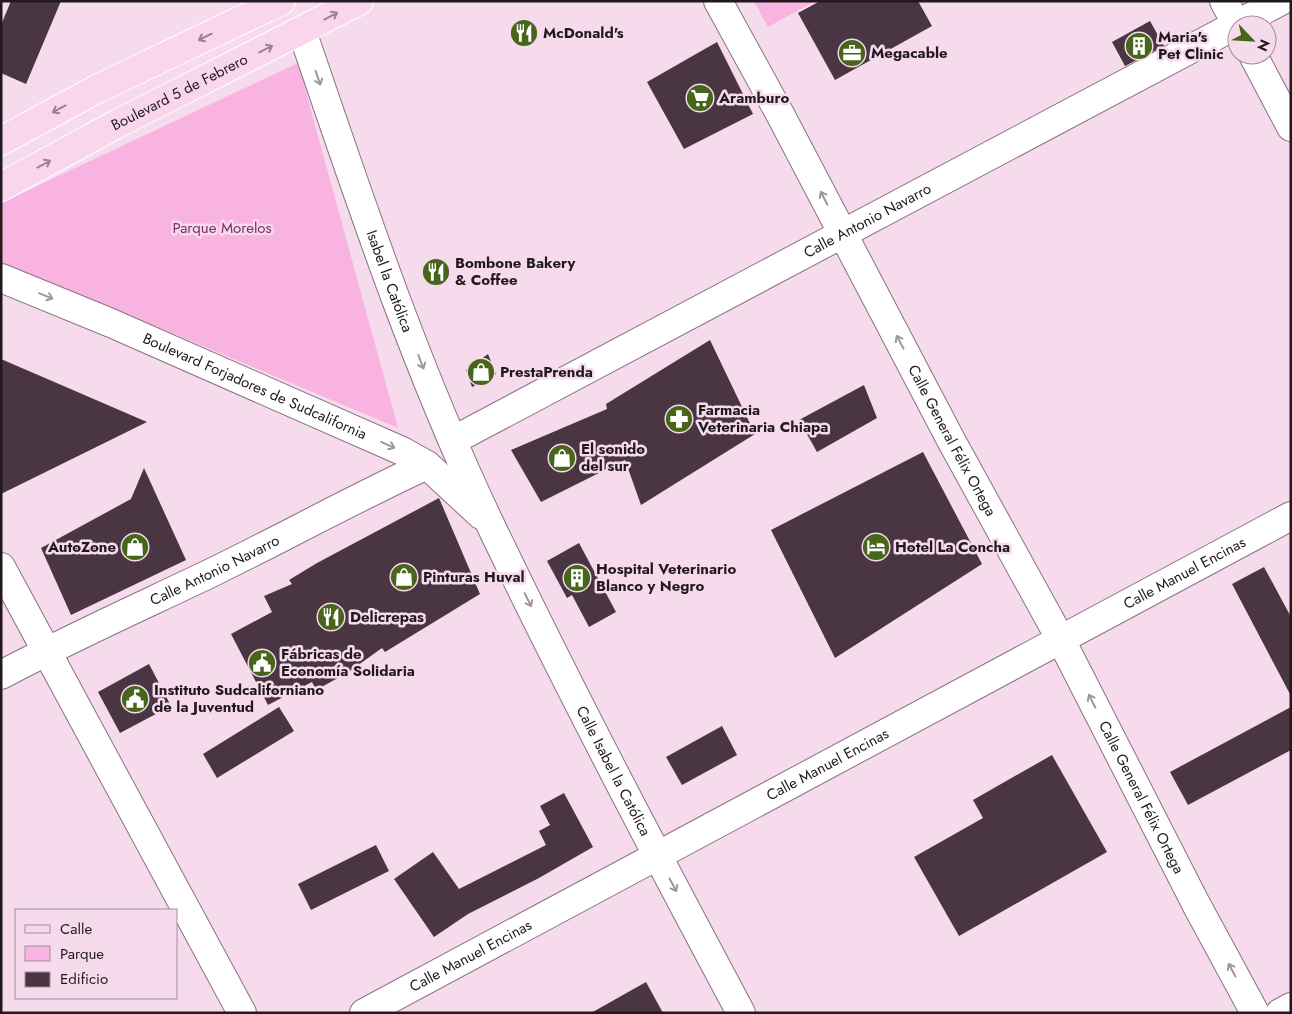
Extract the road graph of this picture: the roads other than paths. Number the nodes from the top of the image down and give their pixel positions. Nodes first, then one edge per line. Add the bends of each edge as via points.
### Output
1 (281, 1) edge
2 (292, 1) edge
3 (359, 1) edge
4 (718, 1) edge
5 (1224, 1) edge
6 (1281, 1) edge
7 (1232, 15) edge
8 (1255, 15) edge
9 (1227, 30) edge
10 (302, 32) junction
11 (1258, 65) edge
12 (1291, 128) edge
13 (1, 141) edge
14 (1, 187) edge
15 (843, 234) junction
16 (1, 278) edge
17 (454, 440) junction
18 (427, 465) junction
19 (1291, 516) edge
20 (491, 525) junction
21 (1, 567) edge
22 (1060, 640) junction
23 (48, 650) junction
24 (1, 676) edge
25 (657, 856) junction
26 (1291, 1007) edge
27 (242, 1013) edge
28 (364, 1013) edge
29 (741, 1013) edge
30 (1255, 1013) edge
31 (1280, 1013) edge

1 -> 13 main road via 97,89
2 - 10 main road
10 -> 3 main road, Boulevard 5 de Febrero
15 -> 4 street, Calle General Félix Ortega
5 - 7 street
6 - 8 street, Calle Antonio Navarro
9 - 15 street, Calle Antonio Navarro
14 -> 10 main road, Boulevard 5 de Febrero via 114,125
10 -> 17 street, Isabel la Católica via 377,249
11 - 12 street
15 - 17 street, Calle Antonio Navarro
22 -> 15 street, Calle General Félix Ortega
16 -> 18 street, Boulevard Forjadores de Sudcalifornia via 329,418
17 - 20 street, Isabel la Católica
18 - 20 street, Boulevard Forjadores de Sudcalifornia
18 - 23 street, Calle Antonio Navarro
19 - 22 street, Calle Manuel Encinas
20 -> 25 street, Calle Isabel la Católica
21 - 23 street
22 - 25 street, Calle Manuel Encinas
30 -> 22 street, Calle General Félix Ortega
23 - 24 street, Calle Antonio Navarro
23 - 27 street via 146,839
25 - 28 street, Calle Manuel Encinas
25 -> 29 street, Calle Isabel la Católica
26 - 31 street

